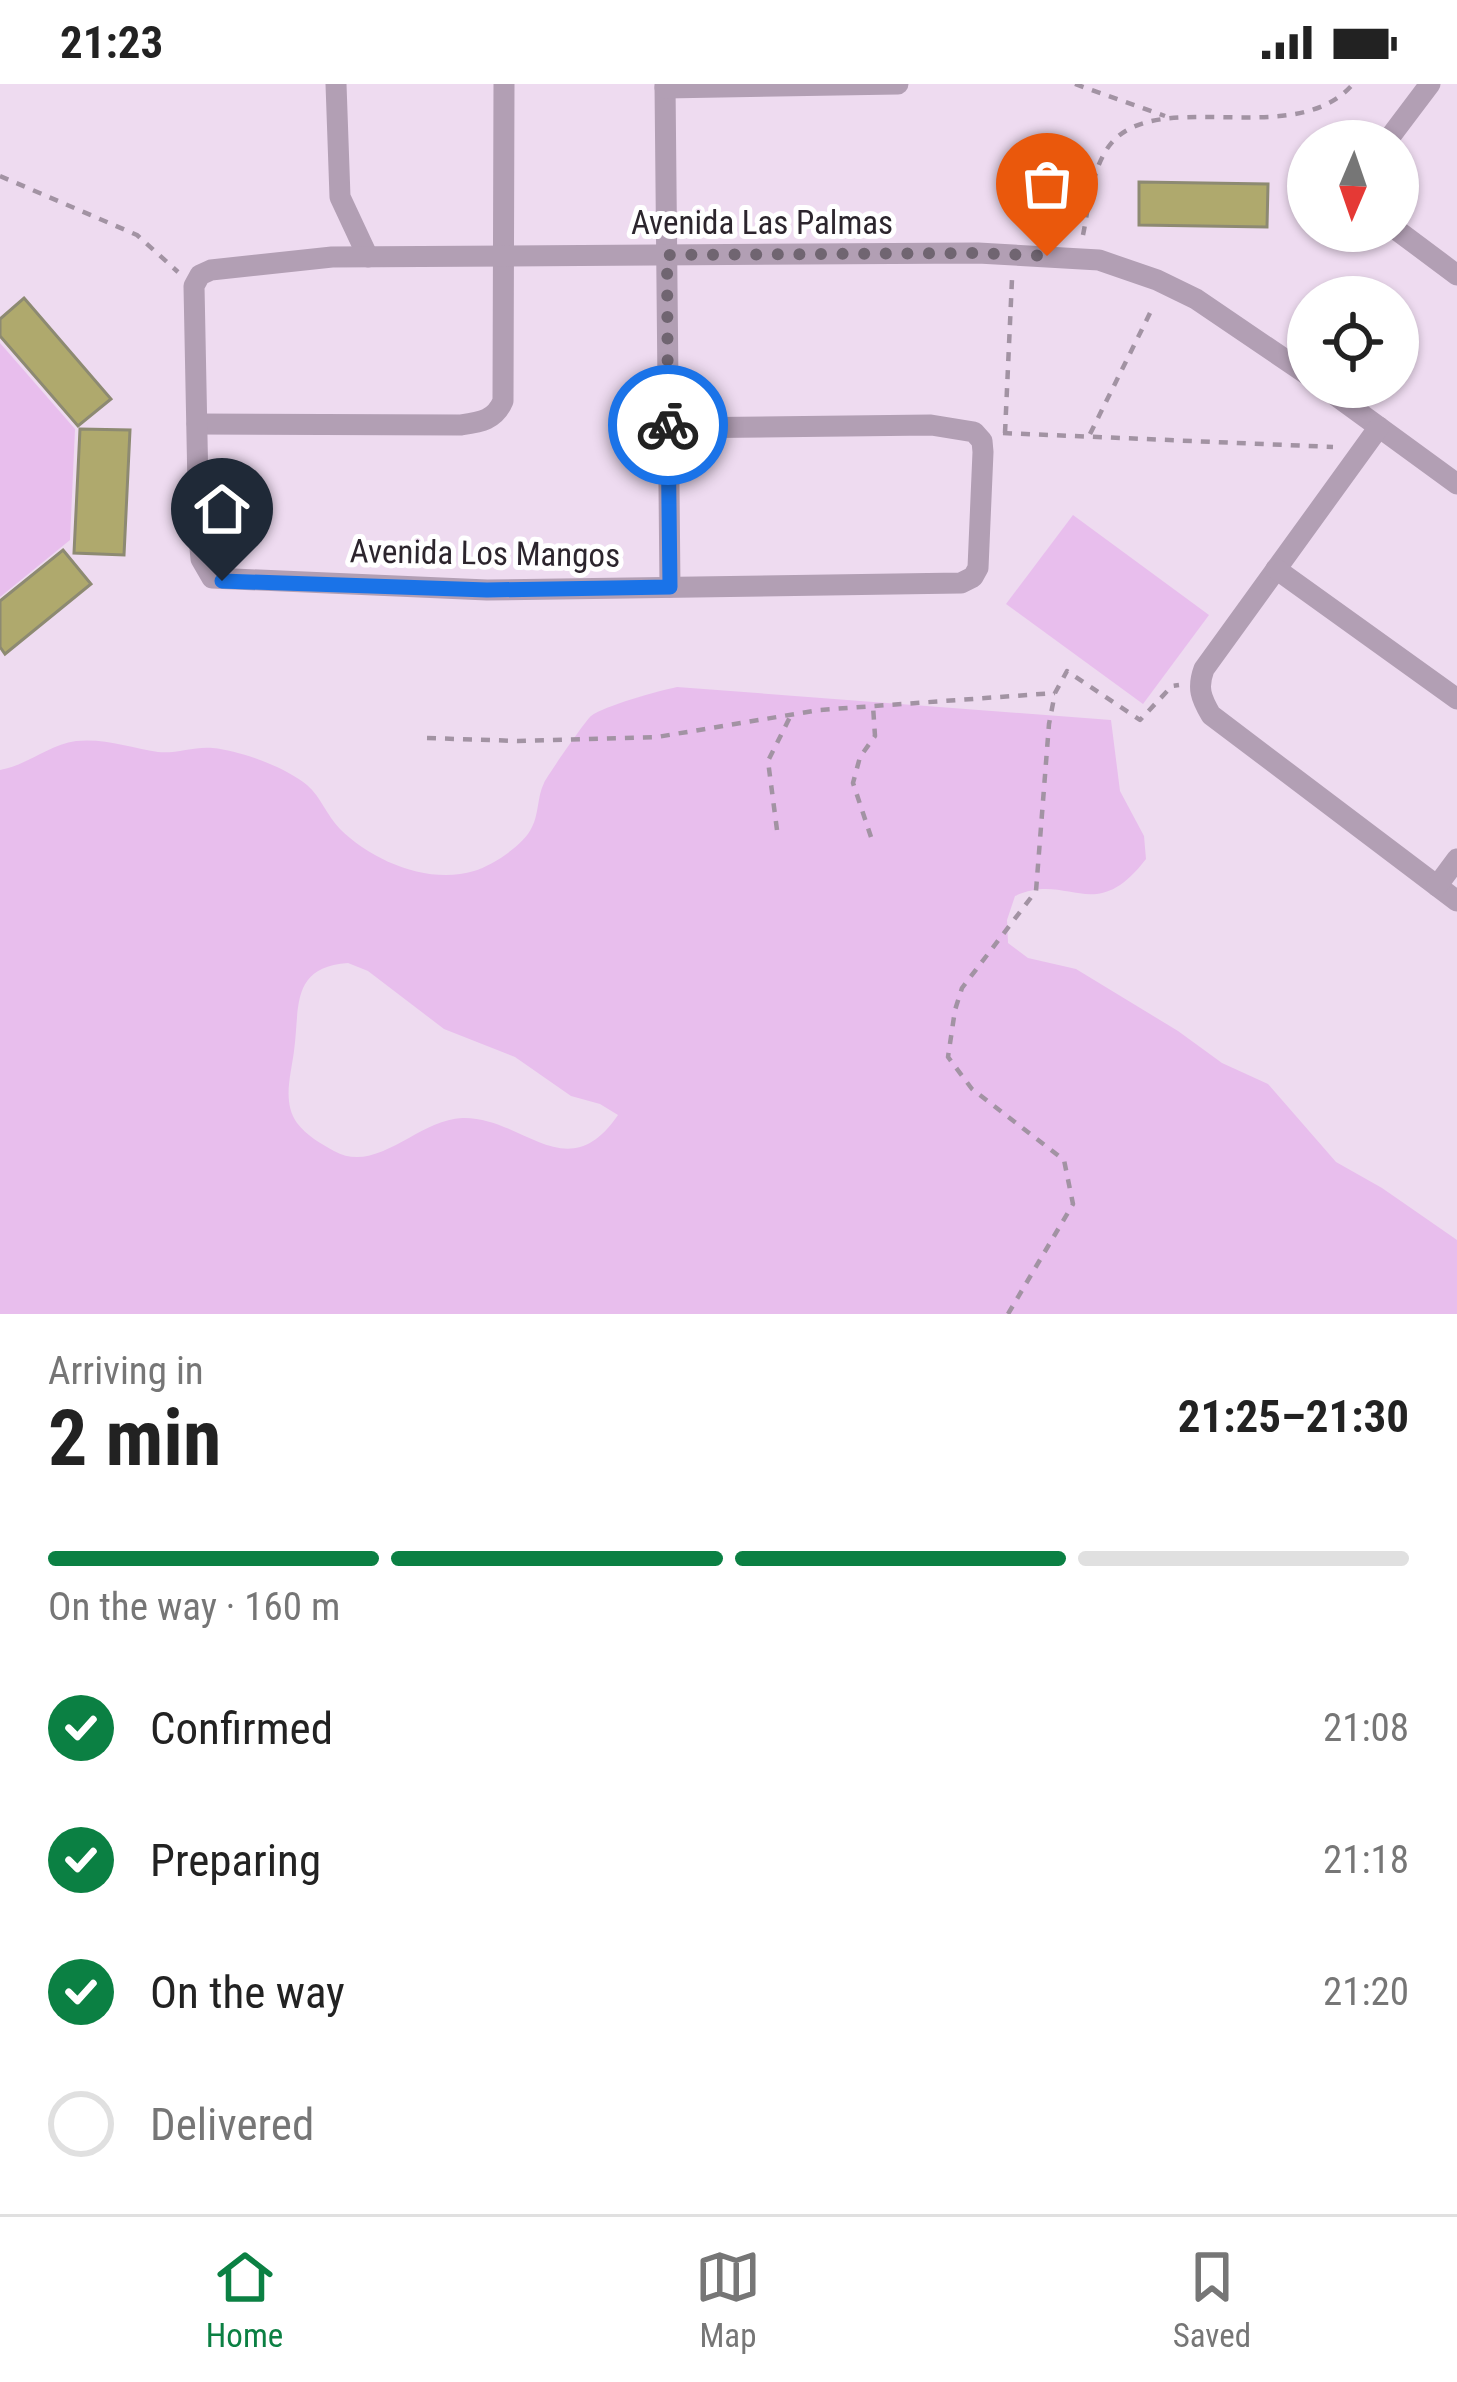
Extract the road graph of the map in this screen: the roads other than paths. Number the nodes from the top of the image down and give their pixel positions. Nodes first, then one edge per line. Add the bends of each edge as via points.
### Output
1 (335, 84) edge
2 (504, 84) edge
3 (898, 84) edge
4 (1430, 84) edge
5 (665, 86) edge
6 (1403, 120) edge
7 (1419, 247) edge
8 (667, 255) junction
9 (368, 257) junction
10 (502, 257) junction
11 (1457, 275) edge
12 (1287, 360) edge
13 (1353, 408) edge
14 (197, 424) junction
15 (1379, 427) junction
16 (668, 428) junction
17 (1457, 484) edge
18 (1276, 569) junction
19 (670, 587) junction
20 (1457, 699) edge
21 (1457, 859) edge
22 (1437, 886) junction
23 (1457, 901) edge

1 - 9 street via 340,197
2 - 10 street
3 - 5 street
4 - 6 street
5 - 8 street
7 - 11 street
8 - 10 street, Avenida Las Palmas
8 - 12 street, Avenida Las Palmas via 1099,260 1165,284
8 - 16 street
9 - 10 street, Avenida Las Palmas
9 - 14 street, Avenida Las Palmas via 200,275
10 - 14 street via 503,401 483,422
13 - 15 street
14 - 19 street, Avenida Los Mangos via 201,559 212,578 487,590
15 - 17 street
15 - 18 street
16 - 19 street
16 - 19 street, Avenida Los Mangos via 931,425 974,432 982,441 978,568 961,584
18 - 20 street
18 - 22 street via 1204,669 1202,700 1211,715
21 - 22 street
22 - 23 street

